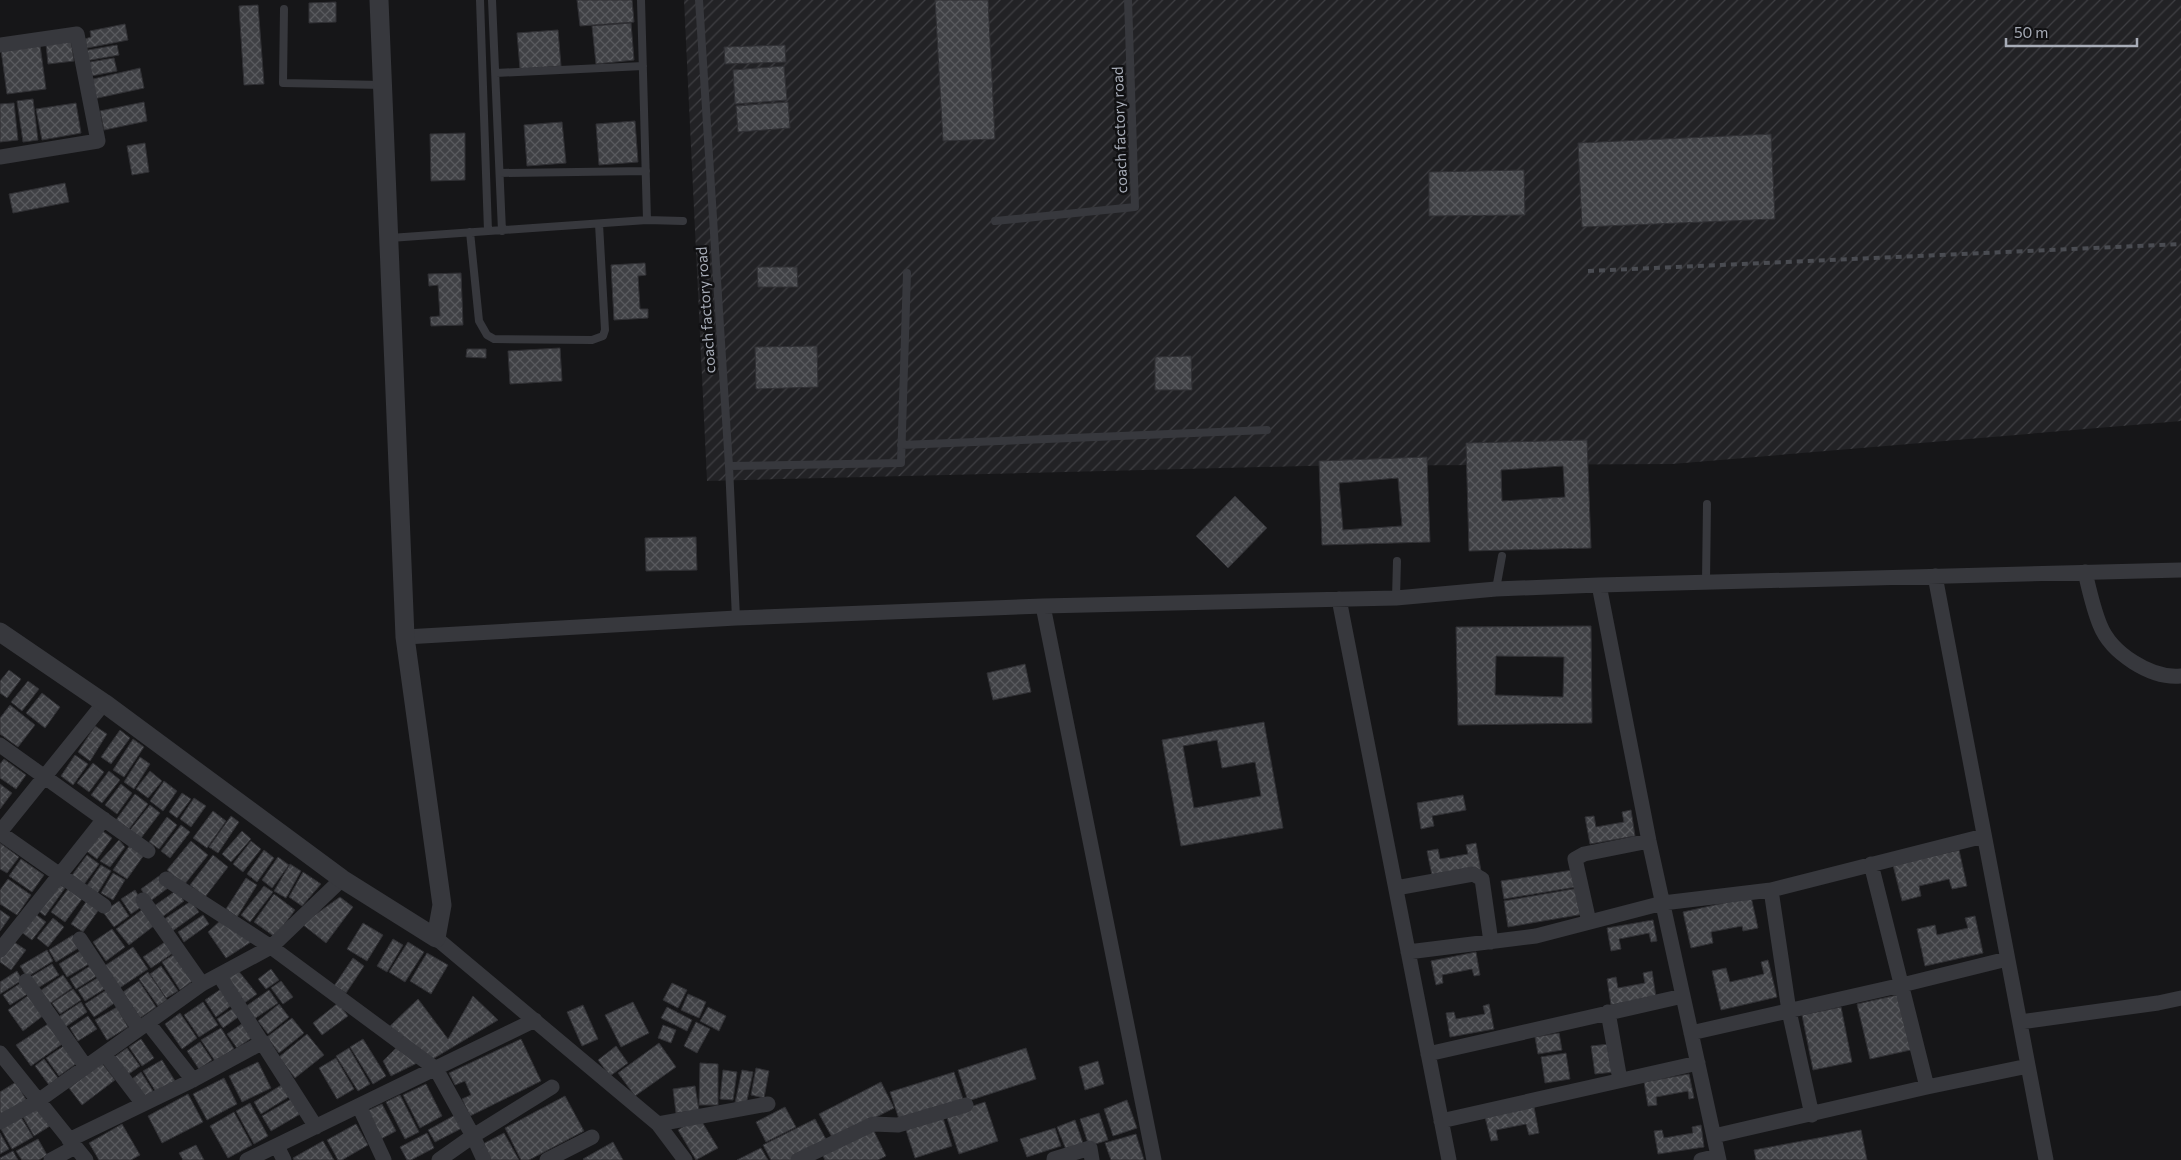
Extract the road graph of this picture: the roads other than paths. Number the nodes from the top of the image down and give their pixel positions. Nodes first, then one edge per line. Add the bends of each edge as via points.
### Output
1 (379, 0) edge
2 (480, 0) edge
3 (492, 0) edge
4 (641, 0) edge
5 (699, 0) edge
6 (1128, 0) edge
7 (284, 9) dead end
8 (1, 44) edge
9 (642, 66) junction
10 (496, 73) junction
11 (383, 85) junction
12 (0, 157) edge
13 (646, 171) junction
14 (500, 173) junction
15 (647, 220) junction
16 (684, 221) dead end
17 (994, 221) dead end
18 (599, 224) junction
19 (502, 230) junction
20 (488, 231) junction
21 (470, 232) junction
22 (390, 238) junction
23 (908, 273) dead end
24 (1267, 430) dead end
25 (901, 445) junction
26 (729, 466) junction
27 (1707, 504) dead end
28 (1502, 556) dead end
29 (1397, 561) dead end
30 (2181, 570) edge
31 (2085, 572) junction
32 (1935, 576) junction
33 (1706, 582) junction
34 (1599, 585) junction
35 (1496, 589) junction
36 (1396, 598) junction
37 (1339, 599) junction
38 (1043, 606) junction
39 (736, 618) junction
40 (0, 632) edge
41 (405, 637) junction
42 (2181, 676) edge
43 (104, 703) junction
44 (0, 745) edge
45 (44, 777) junction
46 (104, 819) junction
47 (0, 833) edge
48 (1984, 836) junction
49 (1649, 841) junction
50 (148, 851) dead end
51 (1872, 864) junction
52 (60, 875) junction
53 (342, 879) junction
54 (166, 880) dead end
55 (1396, 888) junction
56 (1771, 890) junction
57 (143, 900) dead end
58 (1663, 903) junction
59 (104, 906) dead end
60 (1589, 922) junction
61 (436, 938) junction
62 (80, 939) dead end
63 (1491, 942) junction
64 (272, 947) junction
65 (0, 950) edge
66 (1408, 952) junction
67 (2007, 958) junction
68 (219, 976) junction
69 (26, 981) dead end
70 (202, 984) junction
71 (1902, 985) junction
72 (1683, 996) junction
73 (2181, 998) edge
74 (1789, 1011) junction
75 (1608, 1012) junction
76 (535, 1020) junction
77 (2020, 1022) junction
78 (143, 1026) junction
79 (1691, 1033) junction
80 (263, 1042) junction
81 (0, 1053) edge
82 (104, 1054) junction
83 (1428, 1054) junction
84 (1698, 1063) junction
85 (2028, 1066) junction
86 (86, 1067) junction
87 (436, 1070) junction
88 (193, 1080) junction
89 (1620, 1080) junction
90 (552, 1087) dead end
91 (1927, 1087) junction
92 (38, 1101) junction
93 (144, 1104) junction
94 (768, 1104) dead end
95 (966, 1105) dead end
96 (359, 1106) junction
97 (1812, 1114) junction
98 (678, 1120) junction
99 (1441, 1121) junction
100 (0, 1122) edge
101 (658, 1124) junction
102 (316, 1127) junction
103 (473, 1136) junction
104 (1714, 1136) junction
105 (592, 1137) dead end
106 (72, 1144) junction
107 (278, 1146) junction
108 (819, 1155) edge
109 (679, 1156) edge
110 (1718, 1158) edge
111 (52, 1160) edge
112 (86, 1160) edge
113 (247, 1160) edge
114 (284, 1160) edge
115 (384, 1160) edge
116 (439, 1160) edge
117 (484, 1160) edge
118 (547, 1160) edge
119 (798, 1160) edge
120 (1054, 1160) edge
121 (1092, 1160) edge
122 (1154, 1160) edge
123 (1448, 1160) edge
124 (1701, 1160) edge
125 (2046, 1160) edge

1 - 11 street
2 - 20 lane
3 - 10 lane
4 - 9 lane
5 - 26 lane, coach factory road
6 - 17 lane, coach factory road via 1135,207
7 - 11 lane via 283,83
8 - 12 street via 77,34 98,141
9 - 10 lane
9 - 13 lane
10 - 14 lane
11 - 22 street
13 - 14 lane
13 - 15 lane
14 - 19 lane
15 - 16 lane
15 - 18 lane
18 - 19 lane
18 - 21 lane via 605,330 603,336 592,340 494,339 487,335 479,321
19 - 20 lane
20 - 21 lane
21 - 22 lane
22 - 41 street
23 - 25 lane
24 - 25 lane
25 - 26 lane via 901,463
26 - 39 lane, coach factory road
27 - 33 lane
28 - 35 lane
29 - 36 lane
30 - 31 street
31 - 32 street
31 - 42 street via 2100,626 2113,645 2142,668 2171,677
32 - 33 street
32 - 48 street
33 - 34 street
34 - 35 street
34 - 49 street
35 - 36 street
36 - 37 street
37 - 38 street
37 - 55 street
38 - 39 street
38 - 122 street
39 - 41 street
40 - 43 street
41 - 61 street via 442,904
43 - 45 street
43 - 53 street
44 - 45 street
45 - 46 street
45 - 47 street
46 - 50 street
46 - 52 street
47 - 52 street
48 - 51 street
48 - 67 street
49 - 58 street
49 - 60 street via 1584,854 1576,859
51 - 56 street
51 - 71 street
52 - 59 street
52 - 65 street
53 - 61 street
53 - 64 street
54 - 64 street
55 - 63 street via 1473,874 1482,879
55 - 66 street
56 - 58 street
56 - 74 street
57 - 70 street
58 - 60 street
58 - 72 street
60 - 63 street via 1536,936
61 - 76 street
62 - 78 street
63 - 66 street
64 - 68 street
64 - 87 street
66 - 83 street
67 - 71 street
67 - 77 street
68 - 70 street
68 - 80 street
69 - 86 street
70 - 78 street
71 - 74 street
71 - 91 street
72 - 75 street
72 - 79 street
73 - 77 street
74 - 79 street
74 - 97 street
75 - 83 street
75 - 89 street
76 - 87 street
76 - 101 street
77 - 85 street
78 - 82 street
78 - 88 street
79 - 84 street
80 - 88 street
80 - 102 street
81 - 92 street
82 - 86 street
82 - 93 street
83 - 99 street
84 - 89 street
84 - 104 street
85 - 91 street
85 - 125 street
86 - 92 street
87 - 96 street
87 - 103 street
88 - 93 street
89 - 99 street
90 - 103 street
91 - 97 street
92 - 100 street
92 - 106 street
93 - 106 street
94 - 98 street
95 - 108 street via 898,1125 873,1124
96 - 102 street
96 - 115 street
97 - 104 street
98 - 101 street
98 - 109 street
99 - 123 street
101 - 109 street
102 - 107 street
103 - 116 street
103 - 117 street
104 - 110 street
105 - 118 street
106 - 111 street
106 - 112 street
107 - 113 street
107 - 114 street
108 - 119 street
110 - 124 street
120 - 121 street via 1090,1148

